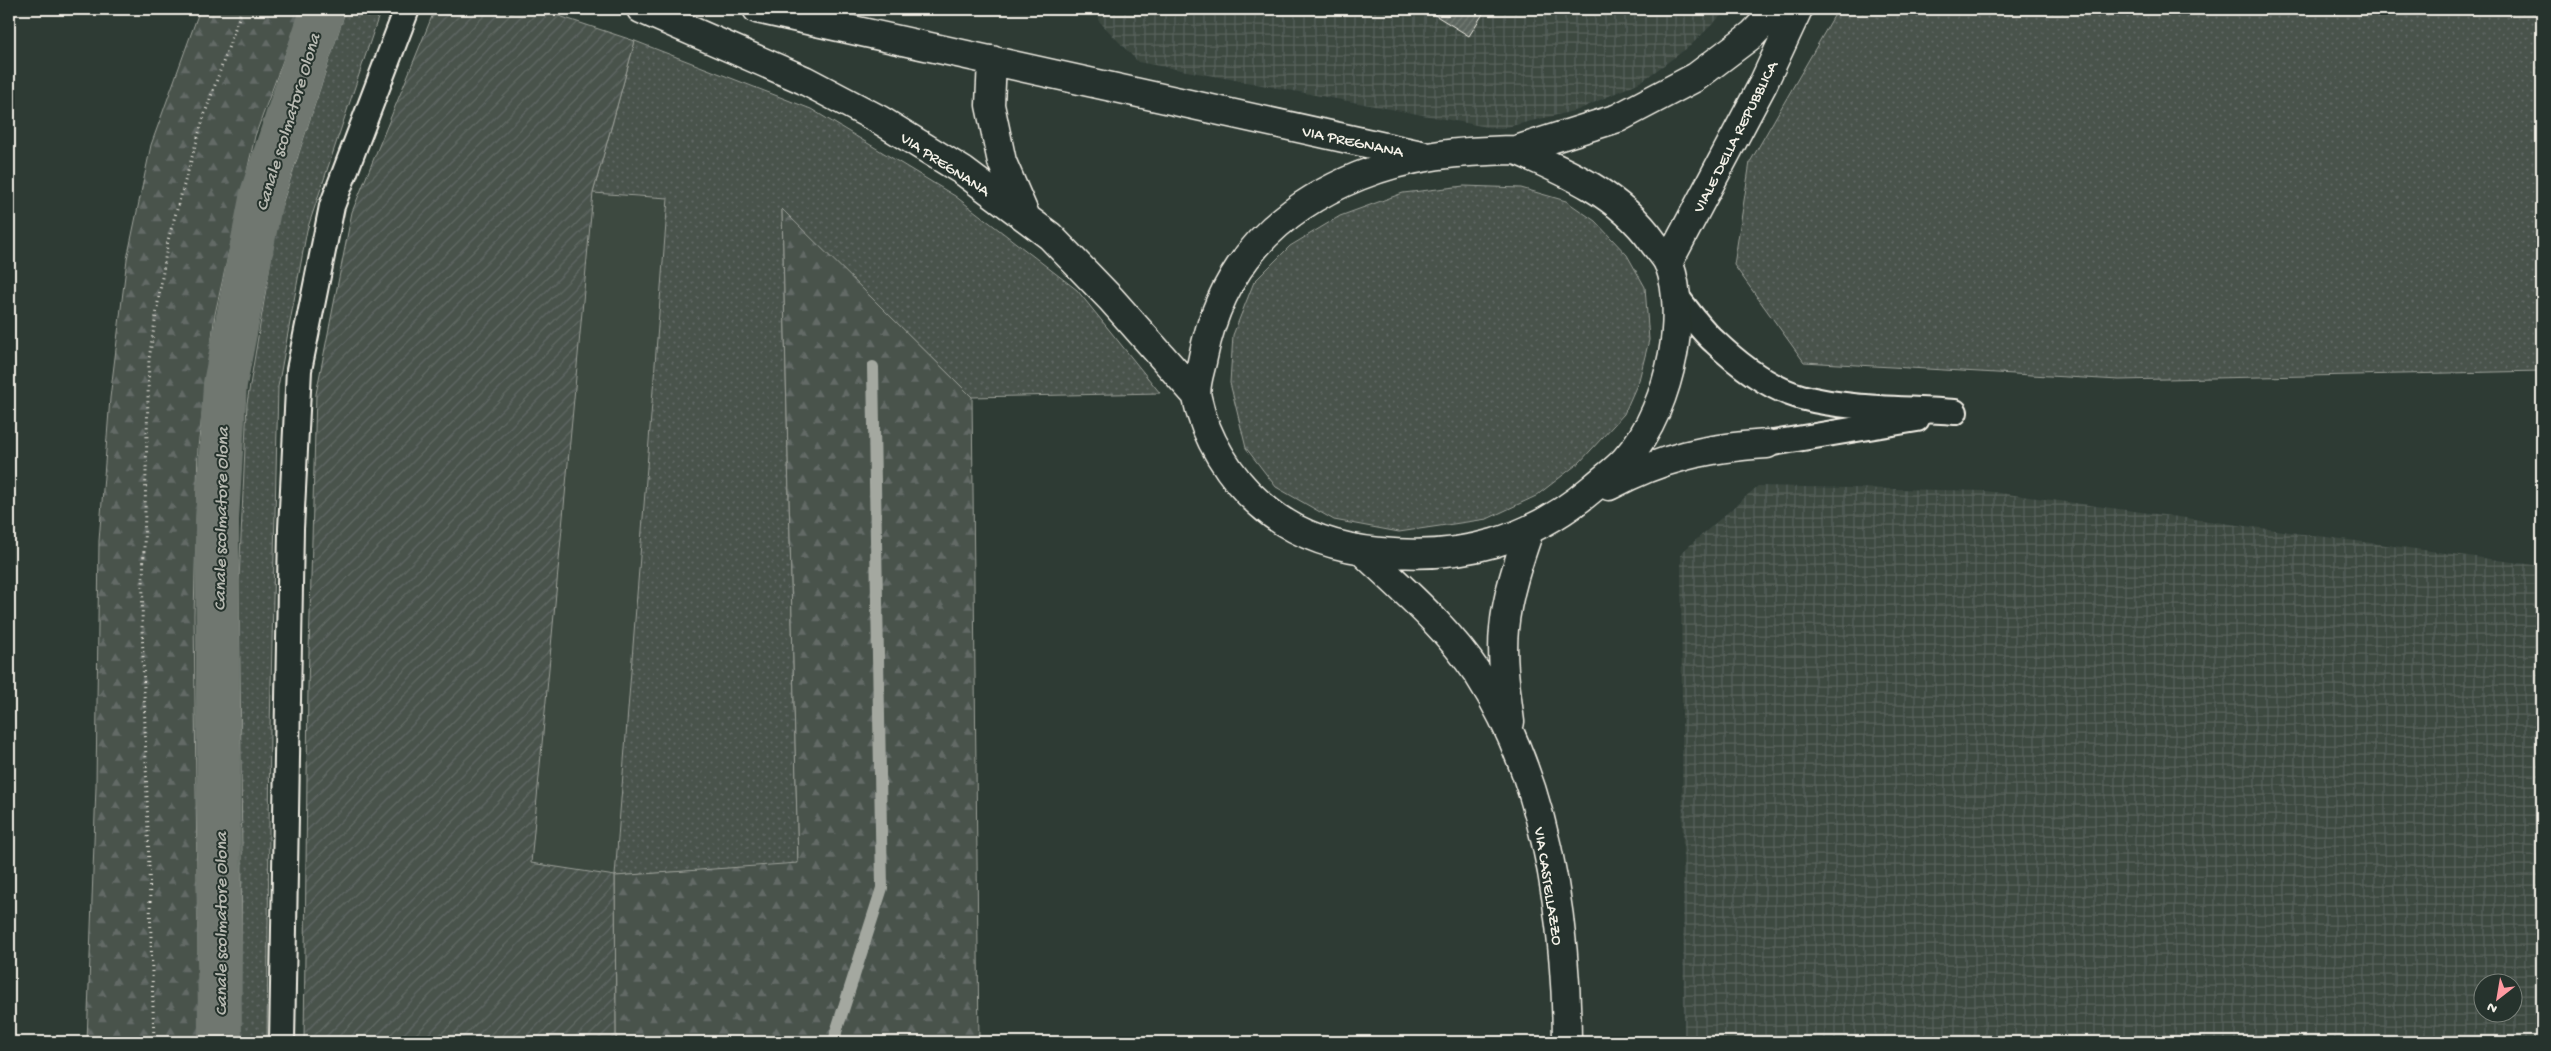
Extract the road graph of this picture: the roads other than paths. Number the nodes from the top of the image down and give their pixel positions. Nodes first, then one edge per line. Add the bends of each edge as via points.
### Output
1 (408, 9) edge
2 (641, 9) edge
3 (757, 9) edge
4 (1777, 9) edge
5 (1798, 9) edge
6 (992, 60) junction
7 (1516, 150) junction
8 (1422, 156) junction
9 (1026, 218) junction
10 (1668, 263) junction
11 (1676, 296) junction
12 (1196, 395) junction
13 (1768, 444) joint
14 (1572, 505) junction
15 (1529, 531) junction
16 (1361, 550) junction
17 (1511, 733) junction
18 (282, 1042) edge
19 (1567, 1042) edge

1 - 18 lane via 332,206 299,370 291,529
2 - 9 street, VIA PREGNANA via 804,80 880,120 963,171
3 - 6 street, VIA PREGNANA
4 - 7 street via 1753,34 1696,77 1618,118
5 - 10 street, VIALE DELLA REPUBBLICA via 1763,84
6 - 8 street, VIA PREGNANA
6 - 9 street via 990,105 1002,162
7 - 8 street
7 - 10 street via 1577,177 1615,204 1644,229
8 - 12 street via 1359,176 1317,197 1282,219 1255,244 1226,291 1208,332
9 - 12 street, VIA PREGNANA via 1050,236 1111,299
10 - 11 street
11 - 13 lane via 1713,341 1739,364 1799,397 1835,404 1955,412
11 - 14 street via 1675,344 1668,379 1653,418 1626,460
12 - 16 street via 1212,441 1237,479 1259,504 1289,526 1328,544
13 - 14 street via 1697,452 1642,468
14 - 15 street
15 - 16 street via 1470,548 1414,555
15 - 17 street, VIA CASTELLAZZO via 1512,581 1504,629 1505,688
16 - 17 street, VIA CASTELLAZZO via 1434,618 1477,674
17 - 19 street, VIA CASTELLAZZO via 1546,842 1557,910

